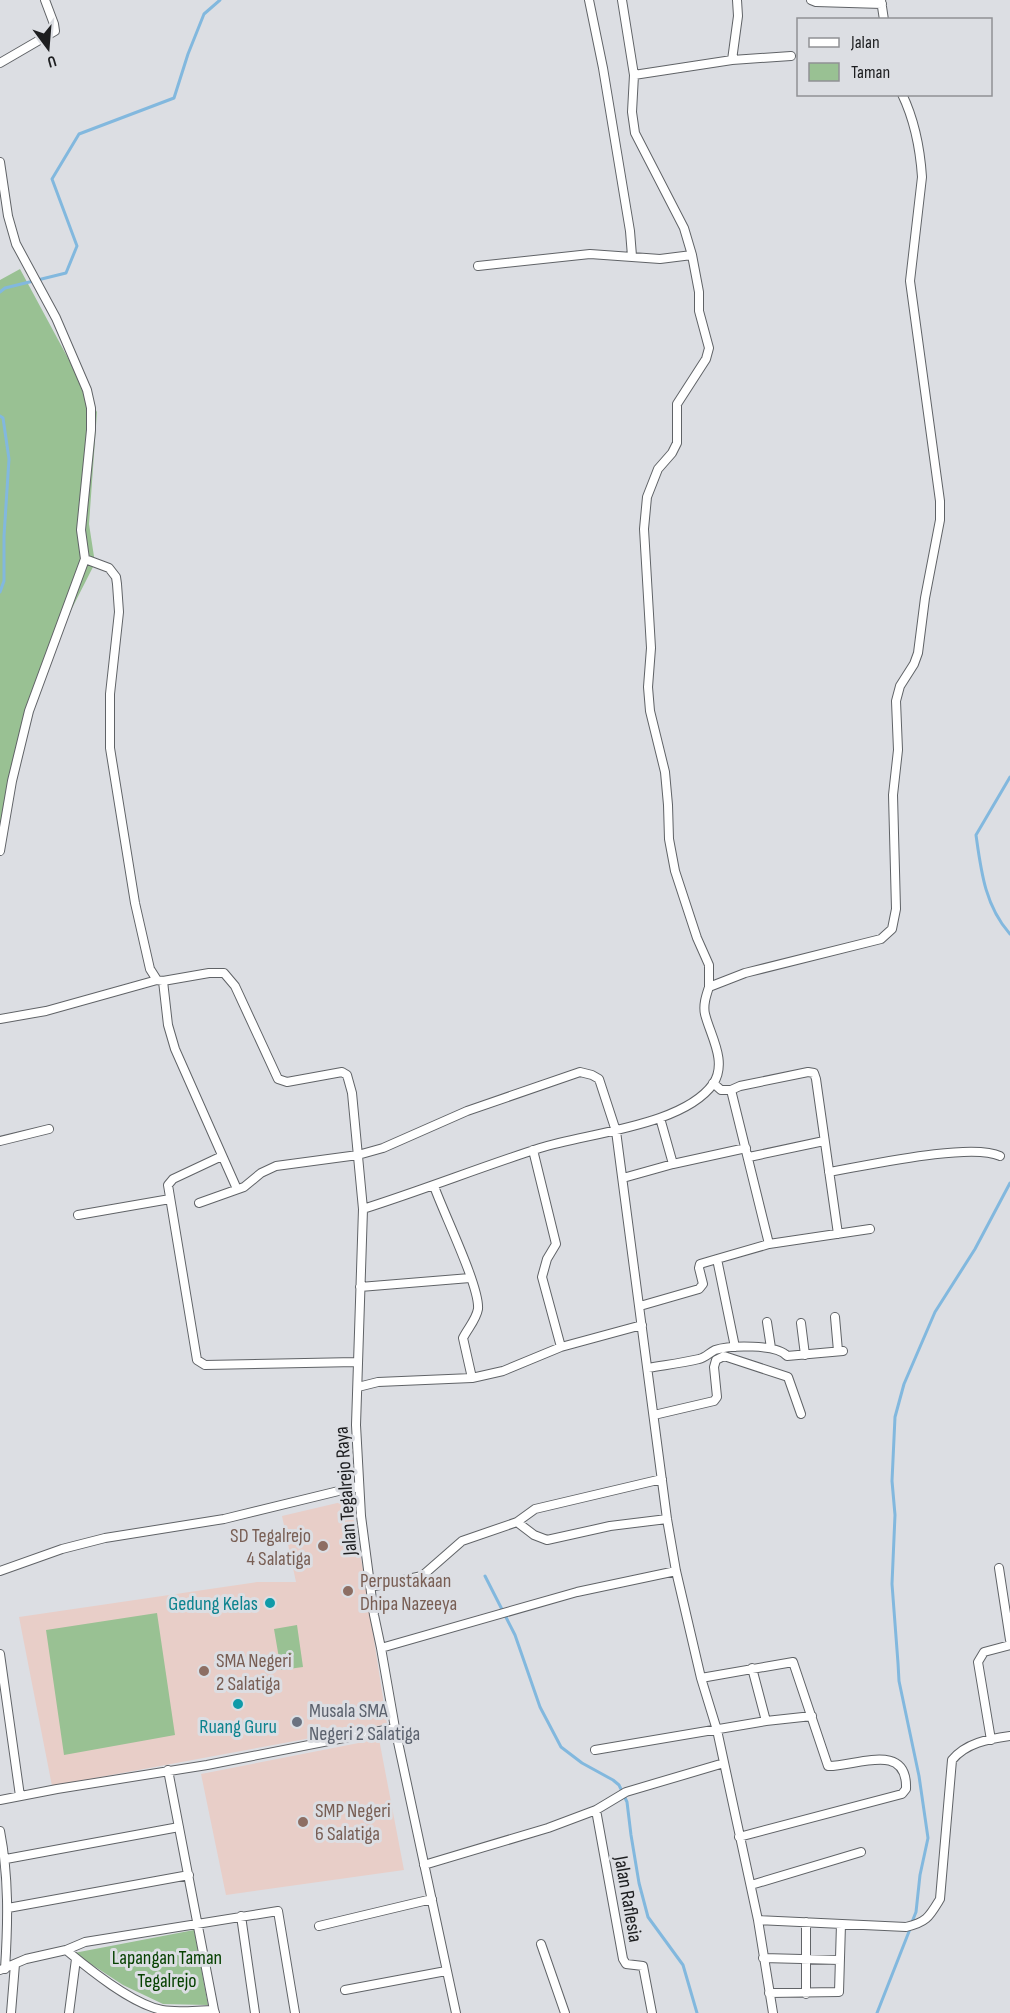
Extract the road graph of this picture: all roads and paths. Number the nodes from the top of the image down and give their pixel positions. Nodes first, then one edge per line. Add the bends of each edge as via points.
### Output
1 (45, 0) edge
2 (589, 0) edge
3 (622, 0) edge
4 (737, 0) edge
5 (811, 0) edge
6 (882, 2) edge
7 (885, 18) edge
8 (791, 56) dead end
9 (732, 60) junction
10 (0, 63) edge
11 (634, 75) junction
12 (903, 96) edge
13 (0, 162) edge
14 (692, 255) junction
15 (632, 256) junction
16 (478, 266) dead end
17 (85, 559) junction
18 (0, 851) edge
19 (160, 981) junction
20 (709, 987) junction
21 (0, 1019) edge
22 (713, 1083) junction
23 (731, 1090) junction
24 (660, 1118) junction
25 (49, 1129) dead end
26 (616, 1131) junction
27 (0, 1141) edge
28 (824, 1141) junction
29 (533, 1150) junction
30 (748, 1153) junction
31 (358, 1155) junction
32 (222, 1156) junction
33 (1000, 1156) dead end
34 (673, 1164) junction
35 (829, 1172) junction
36 (623, 1178) junction
37 (434, 1186) junction
38 (237, 1189) junction
39 (170, 1199) junction
40 (199, 1203) dead end
41 (363, 1209) junction
42 (78, 1215) dead end
43 (870, 1229) dead end
44 (838, 1234) junction
45 (769, 1244) junction
46 (717, 1259) junction
47 (470, 1278) junction
48 (360, 1287) junction
49 (640, 1306) junction
50 (835, 1317) dead end
51 (767, 1322) dead end
52 (801, 1323) dead end
53 (642, 1325) junction
54 (561, 1347) junction
55 (735, 1347) junction
56 (771, 1348) junction
57 (805, 1354) junction
58 (356, 1362) junction
59 (648, 1368) junction
60 (472, 1378) junction
61 (358, 1387) junction
62 (801, 1414) dead end
63 (654, 1415) junction
64 (662, 1479) junction
65 (358, 1486) junction
66 (667, 1519) junction
67 (517, 1522) junction
68 (999, 1568) dead end
69 (0, 1571) edge
70 (676, 1571) junction
71 (370, 1587) junction
72 (1010, 1640) edge
73 (1010, 1645) edge
74 (381, 1648) junction
75 (0, 1654) edge
76 (752, 1668) junction
77 (701, 1678) junction
78 (812, 1716) junction
79 (766, 1721) junction
80 (395, 1728) junction
81 (717, 1730) junction
82 (1010, 1736) edge
83 (991, 1740) junction
84 (596, 1750) dead end
85 (724, 1763) junction
86 (168, 1770) junction
87 (20, 1796) junction
88 (0, 1800) edge
89 (596, 1810) junction
90 (179, 1827) junction
91 (0, 1831) edge
92 (739, 1837) junction
93 (861, 1852) dead end
94 (6, 1859) junction
95 (424, 1865) junction
96 (189, 1875) junction
97 (751, 1885) junction
98 (432, 1899) junction
99 (9, 1908) junction
100 (241, 1916) junction
101 (758, 1920) junction
102 (807, 1922) junction
103 (198, 1924) junction
104 (841, 1924) junction
105 (319, 1926) dead end
106 (541, 1944) dead end
107 (66, 1950) junction
108 (763, 1958) junction
109 (76, 1959) junction
110 (806, 1959) junction
111 (840, 1960) junction
112 (15, 1964) junction
113 (3, 1970) edge
114 (446, 1971) junction
115 (345, 1990) dead end
116 (769, 1993) junction
117 (806, 1994) junction
118 (162, 2012) edge
119 (215, 2012) edge
120 (11, 2013) edge
121 (69, 2013) edge
122 (255, 2013) edge
123 (295, 2013) edge
124 (456, 2013) edge
125 (565, 2013) edge
126 (652, 2013) edge
127 (773, 2013) edge

1 - 10 street via 55,31
2 - 15 street
3 - 11 street
4 - 9 street
5 - 6 street
6 - 7 street
8 - 9 street
9 - 11 street
11 - 14 street via 635,133 684,228
12 - 20 street via 917,133 921,161 910,282 940,520 918,653 896,701 895,920 881,939 745,973
13 - 17 street via 16,244 80,370 91,408 81,520
14 - 15 street via 660,259
14 - 20 street via 699,311 709,348 706,360 677,404 677,442 658,469 647,497 644,529 651,648 650,711 665,772 675,871 709,966
15 - 16 street via 590,254
17 - 18 street via 30,711
17 - 19 street via 109,568 116,577 119,612 110,694 110,748 135,903 150,969
19 - 21 street
19 - 31 street, Jalan Tegalrejo Raya via 224,973 235,986 279,1079 287,1082 338,1071 346,1073 352,1093
19 - 32 street via 175,1049
20 - 22 street via 704,1012 716,1045 717,1072
22 - 23 street
22 - 24 street via 697,1100
23 - 28 street via 814,1073
23 - 30 street
24 - 26 street
24 - 34 street
25 - 27 street
26 - 29 street
26 - 31 street via 599,1079 580,1072 467,1111 384,1148
26 - 36 street
28 - 30 street
28 - 35 street
29 - 37 street
29 - 54 street via 556,1244 542,1276
30 - 34 street
30 - 45 street
31 - 38 street via 276,1166
31 - 41 street, Jalan Tegalrejo Raya
32 - 38 street
32 - 39 street via 170,1182
33 - 35 street via 987,1151 950,1152
34 - 36 street
35 - 44 street
36 - 49 street
37 - 41 street
37 - 47 street
38 - 40 street
39 - 42 street
39 - 58 street via 196,1357 202,1365
41 - 48 street, Jalan Tegalrejo Raya
43 - 44 street
44 - 45 street
45 - 46 street
46 - 49 street via 700,1264 703,1284 699,1290
46 - 55 street
47 - 48 street
47 - 60 street via 478,1306 476,1318 463,1338
48 - 58 street, Jalan Tegalrejo Raya
49 - 53 street
50 - 57 street via 840,1351
51 - 56 street
52 - 57 street
53 - 54 street
53 - 59 street
54 - 60 street via 502,1371
55 - 56 street
55 - 59 street via 715,1350 702,1359
56 - 57 street via 787,1356
58 - 61 street, Jalan Tegalrejo Raya
59 - 63 street
60 - 61 street via 378,1382
61 - 65 street, Jalan Tegalrejo Raya
62 - 63 street via 788,1377 724,1356 716,1360 714,1367 714,1401
63 - 64 street
64 - 66 street
64 - 67 street via 535,1509
65 - 69 street via 224,1519 105,1538
65 - 71 street, Jalan Tegalrejo Raya
66 - 67 street via 547,1540
66 - 70 street
67 - 71 street via 462,1541 422,1576
68 - 72 street
70 - 74 street via 578,1592
70 - 77 street
71 - 74 street, Jalan Tegalrejo Raya
73 - 83 street via 984,1652 978,1662
74 - 80 street, Jalan Tegalrejo Raya
75 - 87 street
76 - 77 street
76 - 78 street via 795,1663
76 - 79 street
77 - 81 street
78 - 79 street
78 - 92 street via 828,1766 892,1761 904,1774 906,1789 902,1794
79 - 81 street
80 - 86 street via 207,1766
80 - 95 street, Jalan Tegalrejo Raya
81 - 84 street
81 - 85 street
82 - 83 street
83 - 104 street via 960,1750 952,1760 939,1899 930,1916 923,1923 906,1927
85 - 89 street via 623,1794
85 - 92 street
86 - 87 street
86 - 90 street
87 - 88 street
89 - 95 street
89 - 126 street, Jalan Raflesia via 623,1959 626,1964 643,1966
90 - 94 street
90 - 96 street
91 - 94 street
92 - 97 street
93 - 97 street
94 - 99 street
95 - 98 street, Jalan Tegalrejo Raya
96 - 99 street
96 - 103 street
97 - 101 street
98 - 105 street
98 - 114 street, Jalan Tegalrejo Raya
99 - 113 street
100 - 103 street
100 - 122 street
100 - 123 street via 278,1912
101 - 102 street
101 - 108 street
102 - 104 street
102 - 110 street
103 - 107 street via 85,1942
103 - 119 street
104 - 111 street
106 - 125 street
107 - 109 street
107 - 112 street
108 - 110 street
108 - 116 street
109 - 118 street via 113,1986
109 - 121 street
110 - 111 street
110 - 117 street
111 - 117 street via 839,1992
112 - 113 street
112 - 120 street
114 - 115 street
114 - 124 street, Jalan Tegalrejo Raya
116 - 117 street
116 - 127 street
118 - 119 street

